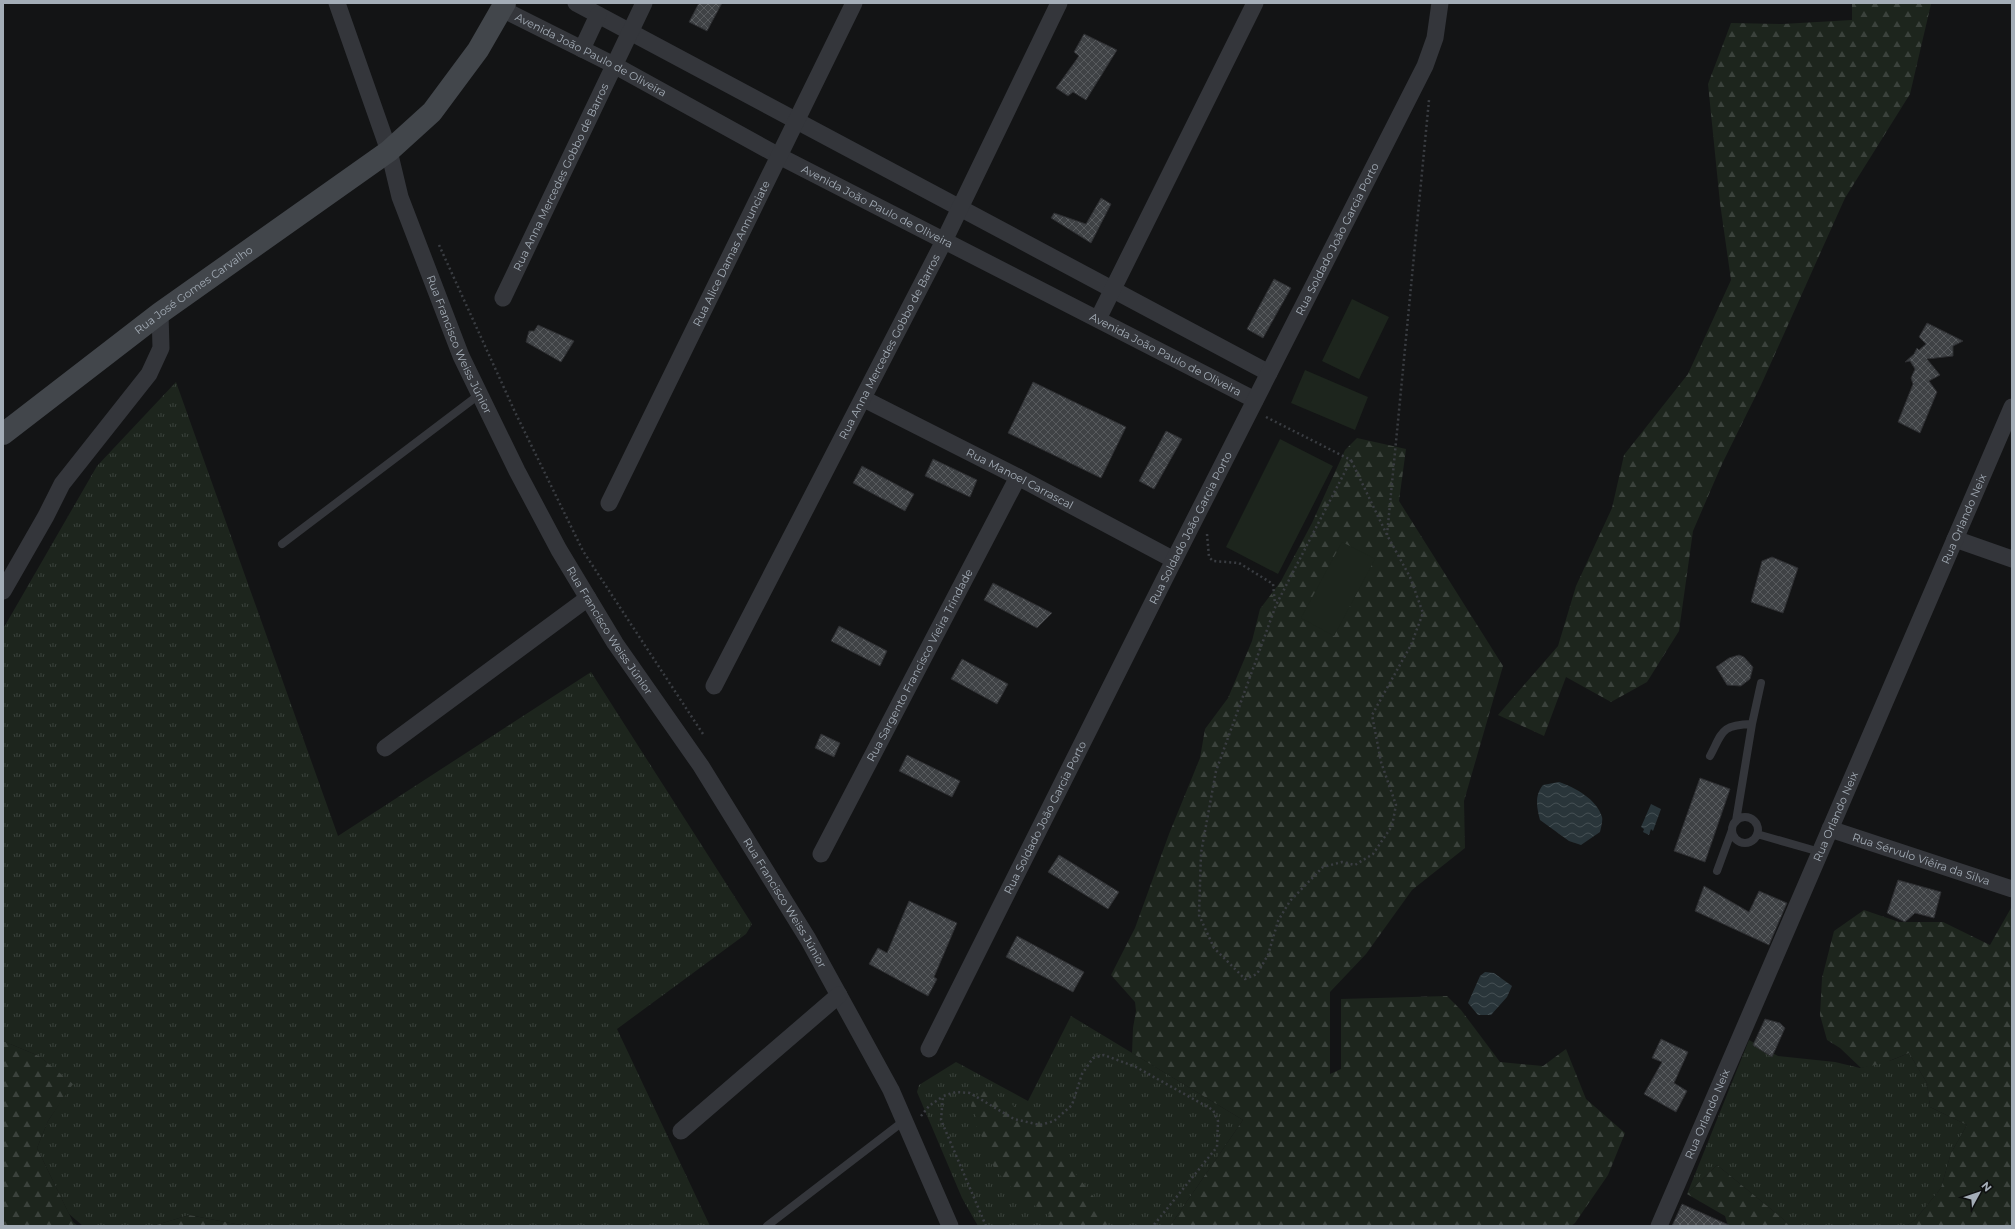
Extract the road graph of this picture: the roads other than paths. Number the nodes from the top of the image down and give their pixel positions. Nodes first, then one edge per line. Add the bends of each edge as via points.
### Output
1 (337, 3) edge
2 (576, 3) edge
3 (644, 3) edge
4 (854, 3) edge
5 (1059, 3) edge
6 (1255, 3) edge
7 (1440, 3) edge
8 (503, 6) edge
9 (598, 15) junction
10 (629, 32) junction
11 (582, 49) junction
12 (616, 60) junction
13 (796, 121) junction
14 (389, 151) junction
15 (779, 156) junction
16 (960, 209) junction
17 (944, 241) junction
18 (1113, 291) junction
19 (503, 298) dead end
20 (160, 313) junction
21 (1098, 320) junction
22 (1269, 374) junction
23 (480, 394) junction
24 (864, 399) junction
25 (1252, 404) junction
26 (2012, 407) edge
27 (3, 434) edge
28 (1018, 477) junction
29 (609, 503) dead end
30 (1955, 539) junction
31 (282, 544) dead end
32 (2012, 559) edge
33 (1174, 560) junction
34 (3, 591) edge
35 (588, 598) junction
36 (1761, 683) dead end
37 (714, 686) dead end
38 (1752, 724) junction
39 (385, 748) dead end
40 (1710, 756) dead end
41 (1736, 821) junction
42 (1830, 829) junction
43 (1732, 830) junction
44 (1757, 834) junction
45 (1820, 852) junction
46 (821, 854) dead end
47 (1717, 871) dead end
48 (2012, 889) edge
49 (839, 995) junction
50 (929, 1049) dead end
51 (913, 1119) junction
52 (681, 1131) dead end
53 (767, 1226) edge
54 (950, 1226) edge
55 (1659, 1226) edge

1 - 14 street, Rua Francisco Weiss Júnior
2 - 9 street
3 - 10 street, Rua Anna Mercedes Gobbo de Barros
4 - 13 street, Rua Alice Damas Annunciate
5 - 16 street, Rua Anna Mercedes Gobbo de Barros
6 - 18 street
7 - 22 street, Rua Soldado João Garcia Porto via 1434,38 1425,66
8 - 11 street, Avenida João Paulo de Oliveira
8 - 14 main road, Rua José Gomes Carvalho via 478,50 432,112
9 - 10 street
9 - 11 street
10 - 12 street, Rua Anna Mercedes Gobbo de Barros
10 - 13 street
11 - 12 street, Avenida João Paulo de Oliveira
12 - 15 street, Avenida João Paulo de Oliveira
12 - 19 street, Rua Anna Mercedes Gobbo de Barros
13 - 15 street, Rua Alice Damas Annunciate
13 - 16 street
14 - 20 main road, Rua José Gomes Carvalho
14 - 23 street, Rua Francisco Weiss Júnior via 400,197 461,356
15 - 17 street, Avenida João Paulo de Oliveira
15 - 29 street, Rua Alice Damas Annunciate
16 - 17 street, Rua Anna Mercedes Gobbo de Barros
16 - 18 street
17 - 21 street, Avenida João Paulo de Oliveira
17 - 24 street, Rua Anna Mercedes Gobbo de Barros
18 - 21 street
18 - 22 street
20 - 27 main road, Rua José Gomes Carvalho
20 - 34 street via 161,348 149,374 62,484
21 - 25 street, Avenida João Paulo de Oliveira
22 - 25 street, Rua Soldado João Garcia Porto
23 - 31 lane
23 - 35 street, Rua Francisco Weiss Júnior via 517,472
24 - 28 street, Rua Manoel Carrascal
24 - 37 street, Rua Anna Mercedes Gobbo de Barros
25 - 33 street, Rua Soldado João Garcia Porto
26 - 30 street, Rua Orlando Neix
28 - 33 street, Rua Manoel Carrascal
28 - 46 street, Rua Sargento Francisco Vieira Trindade
30 - 32 street
30 - 42 street, Rua Orlando Neix
33 - 50 street, Rua Soldado João Garcia Porto
35 - 39 street
35 - 49 street, Rua Francisco Weiss Júnior via 615,643 701,766 808,939
36 - 38 lane
38 - 40 lane via 1728,727 1722,732
38 - 41 lane
41 - 43 lane
41 - 44 lane via 1744,818 1751,820 1756,826
42 - 45 street, Rua Orlando Neix
42 - 48 street, Rua Sérvulo Viêira da Silva
43 - 44 lane via 1734,838 1741,843 1749,843
43 - 47 lane
44 - 45 lane
45 - 55 street, Rua Orlando Neix
49 - 51 street, Rua Francisco Weiss Júnior via 891,1090
49 - 52 street
51 - 53 lane
51 - 54 street, Rua Francisco Weiss Júnior

